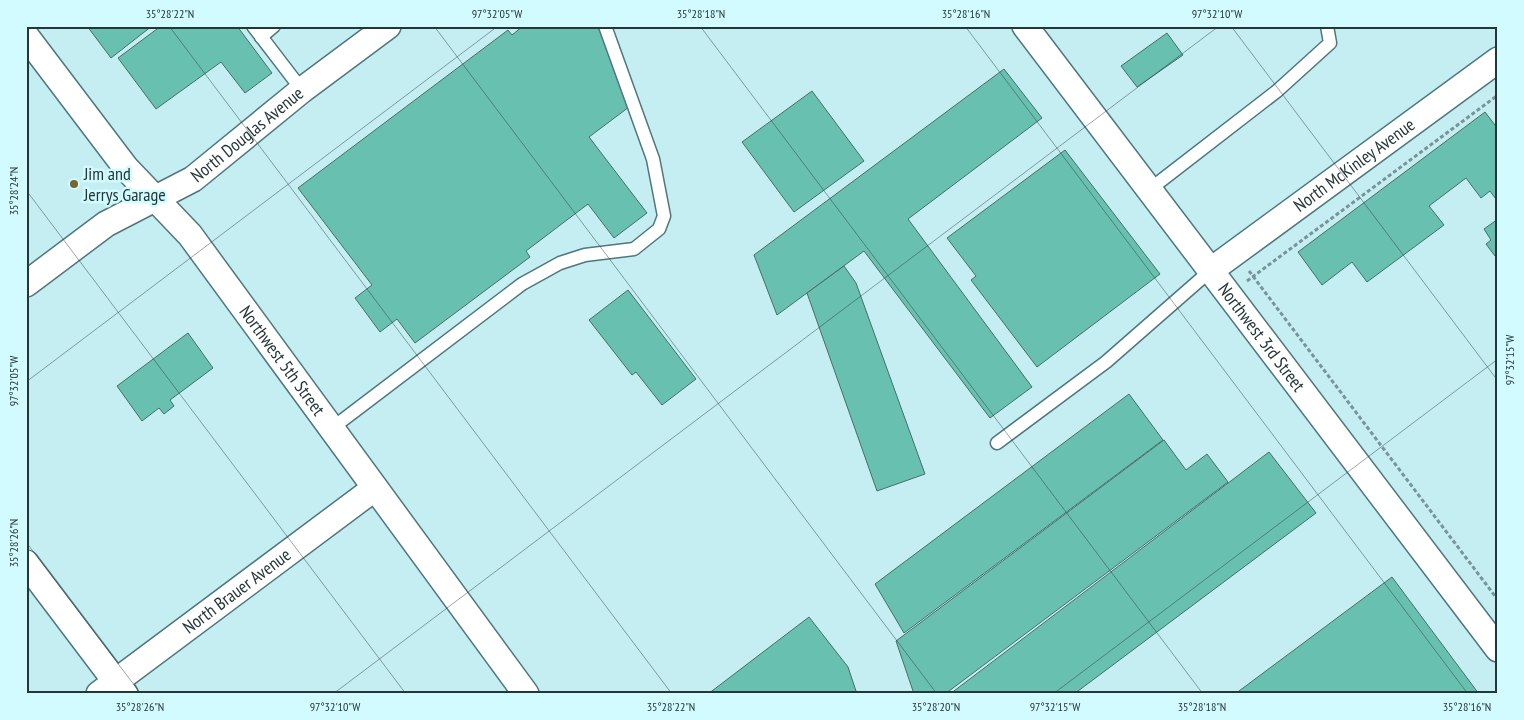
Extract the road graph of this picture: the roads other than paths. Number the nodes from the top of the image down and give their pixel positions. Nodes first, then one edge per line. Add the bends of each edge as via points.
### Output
1 (274, 26) edge
2 (388, 26) edge
3 (605, 26) edge
4 (1025, 26) edge
5 (1327, 26) edge
6 (257, 31) edge
7 (26, 36) edge
8 (1498, 60) edge
9 (302, 90) junction
10 (1149, 190) junction
11 (155, 199) junction
12 (1210, 272) junction
13 (26, 284) edge
14 (331, 429) junction
15 (997, 443) dead end
16 (375, 488) junction
17 (26, 564) edge
18 (1498, 650) edge
19 (113, 690) edge
20 (526, 694) edge

1 - 6 lane
2 - 9 street, North Douglas Avenue
3 - 14 lane via 652,158 664,216 658,229 634,249 585,254 560,263 522,284
4 - 10 street, Northwest 3rd Street
5 - 10 lane via 1330,43 1277,91
6 - 9 lane
7 - 11 street, Northwest 5th Street via 126,168
8 - 12 street, North McKinley Avenue
9 - 11 street, North Douglas Avenue via 193,179
10 - 12 street, Northwest 3rd Street
11 - 13 street, North Douglas Avenue via 106,224
11 - 14 street, Northwest 5th Street via 190,235
12 - 15 lane via 1106,362
12 - 18 street, Northwest 3rd Street
14 - 16 street, Northwest 5th Street
16 - 19 street, North Brauer Avenue
16 - 20 street, Northwest 5th Street
17 - 19 street

